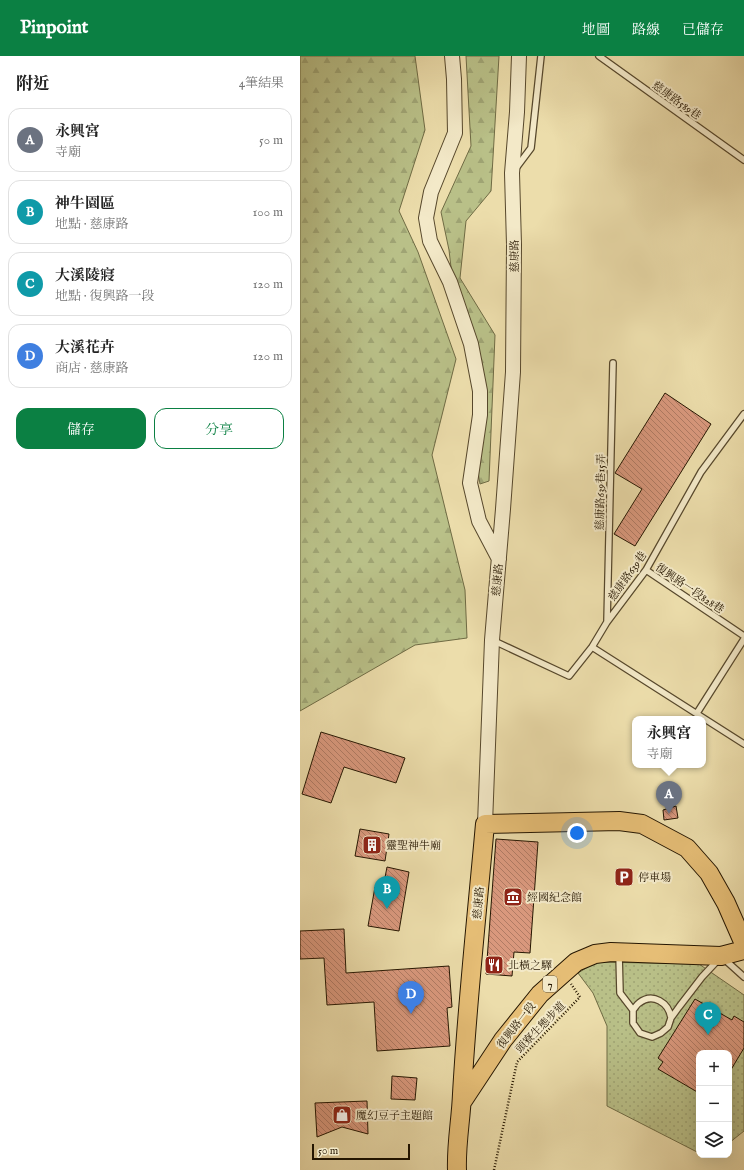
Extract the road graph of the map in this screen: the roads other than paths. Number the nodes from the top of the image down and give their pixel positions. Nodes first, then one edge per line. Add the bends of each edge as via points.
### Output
1 (452, 56) edge
2 (519, 56) edge
3 (540, 56) edge
4 (599, 56) edge
5 (744, 160) edge
6 (512, 173) junction
7 (613, 363) dead end
8 (744, 414) edge
9 (499, 559) junction
10 (646, 570) junction
11 (607, 622) junction
12 (744, 638) edge
13 (492, 640) junction
14 (592, 646) junction
15 (697, 713) junction
16 (702, 716) edge
17 (706, 719) edge
18 (744, 744) edge
19 (485, 824) junction
20 (744, 944) edge
21 (744, 950) edge
22 (619, 952) junction
23 (721, 956) junction
24 (744, 977) edge
25 (633, 1010) junction
26 (671, 1018) junction
27 (462, 1103) junction
28 (457, 1170) edge

1 - 9 street via 455,133 431,192 426,218 430,241 450,282 471,344 480,391 480,415 470,483 479,521
2 - 6 street, 慈康路 via 518,112
3 - 6 lane via 531,148
4 - 5 lane, 慈康路589巷
6 - 9 street, 慈康路 via 512,372
7 - 11 lane, 慈康路639巷15弄
8 - 10 lane, 慈康路639巷 via 701,472
9 - 13 street, 慈康路
10 - 11 lane, 慈康路639巷
10 - 12 lane, 復興路一段828巷
11 - 14 lane, 慈康路639巷
12 - 15 lane
13 - 14 lane, 慈康路639巷 via 569,676
13 - 19 street, 慈康路
14 - 15 lane
15 - 16 lane
17 - 18 lane
19 - 20 main road via 619,821 642,824 687,848 709,873
19 - 27 main road, 慈康路 / 7
21 - 23 main road, 復興路一段 / 7
22 - 23 main road, 復興路一段 / 7
22 - 25 lane via 620,993
22 - 27 main road, 復興路一段 / 7 via 595,954 576,962 540,994 503,1040
23 - 24 lane
23 - 26 lane
25 - 26 lane via 640,1002 658,1000 670,1011
25 - 26 lane via 633,1023 640,1033 652,1036 662,1033 668,1027
27 - 28 main road, 復興路一段 / 7 via 456,1152

